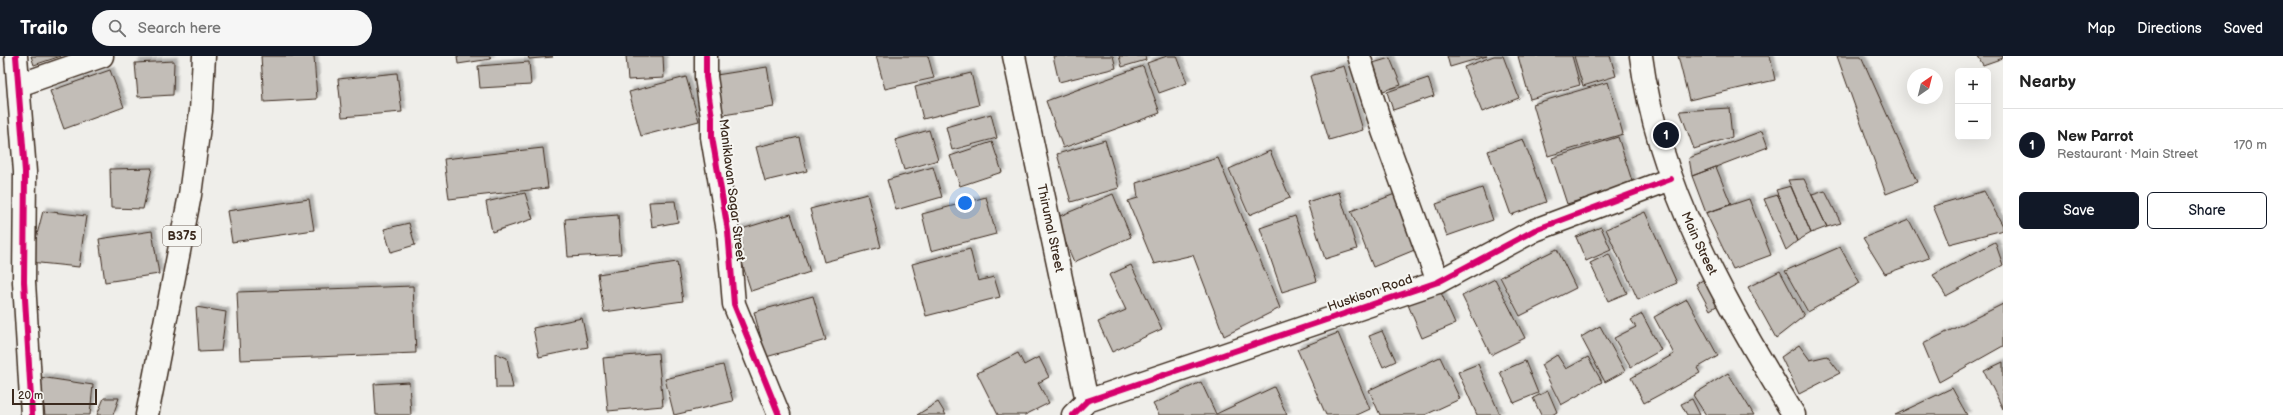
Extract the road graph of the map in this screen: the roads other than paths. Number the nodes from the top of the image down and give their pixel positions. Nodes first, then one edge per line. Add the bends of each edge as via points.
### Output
1 (16, 56) edge
2 (102, 56) edge
3 (204, 56) edge
4 (706, 56) edge
5 (1014, 56) edge
6 (1359, 56) edge
7 (1641, 56) edge
8 (19, 85) junction
9 (1671, 179) junction
10 (1438, 282) junction
11 (1080, 408) edge
12 (32, 415) edge
13 (147, 415) edge
14 (779, 415) edge
15 (1794, 415) edge

1 - 8 street
2 - 8 street
3 - 13 street, B375 via 201,111 191,188
4 - 14 street, Maniklavan Sagar Street via 712,137 728,231 734,304
5 - 11 street, Thirumal Street
6 - 10 street via 1383,131
7 - 9 street, Main Street via 1655,125
8 - 12 street via 25,172 24,282
9 - 10 street, Huskison Road via 1535,230
9 - 15 street, Main Street via 1698,244 1723,292 1756,354
10 - 11 street, Huskison Road

